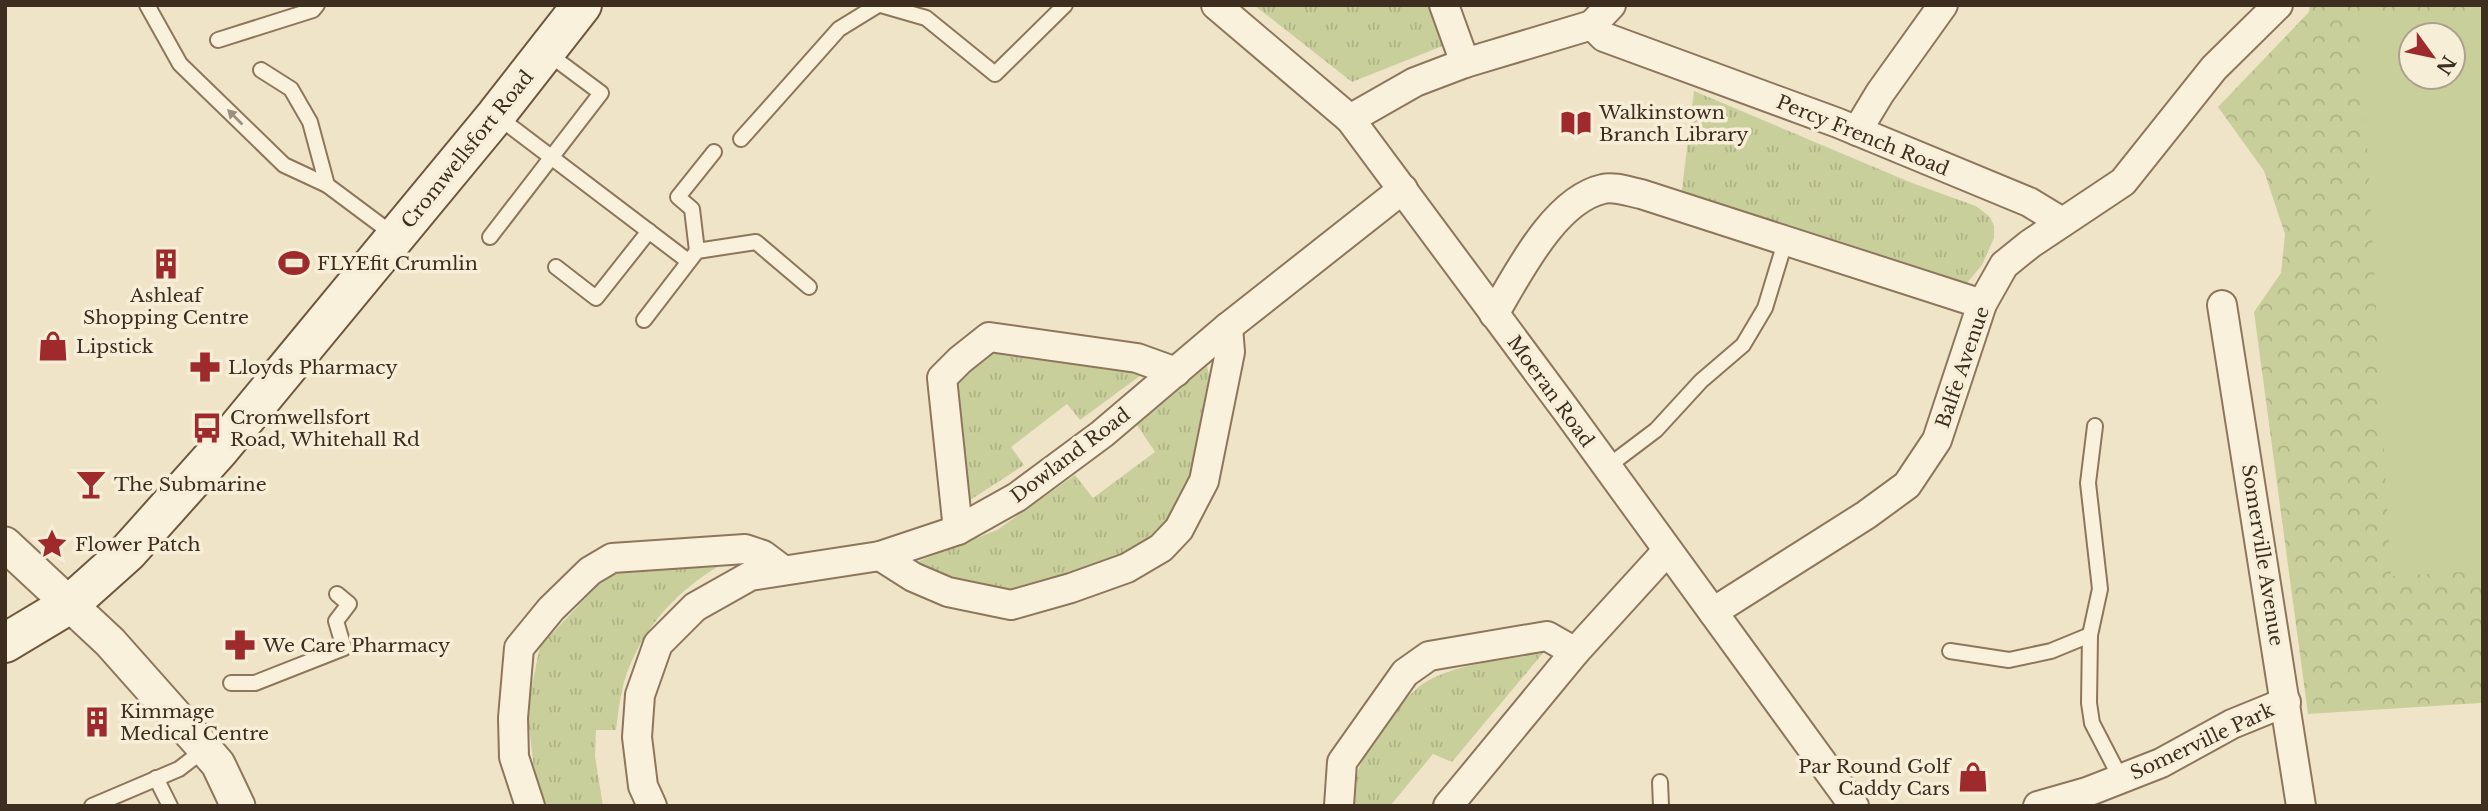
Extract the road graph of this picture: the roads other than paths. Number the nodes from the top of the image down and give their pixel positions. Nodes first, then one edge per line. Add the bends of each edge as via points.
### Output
1 (147, 5) edge
2 (582, 5) edge
3 (880, 5) edge
4 (1065, 5) edge
5 (1216, 5) edge
6 (1444, 5) edge
7 (1943, 5) edge
8 (2277, 6) edge
9 (314, 7) edge
10 (1601, 15) edge
11 (218, 40) dead end
12 (546, 52) junction
13 (1465, 64) junction
14 (261, 70) dead end
15 (496, 115) junction
16 (1350, 119) junction
17 (1857, 131) junction
18 (741, 139) dead end
19 (714, 152) dead end
20 (552, 158) junction
21 (327, 185) junction
22 (1403, 189) junction
23 (2062, 222) junction
24 (649, 231) junction
25 (395, 236) junction
26 (490, 237) dead end
27 (1786, 239) junction
28 (692, 256) junction
29 (556, 267) dead end
30 (809, 287) dead end
31 (1982, 304) junction
32 (2222, 305) dead end
33 (1494, 314) junction
34 (644, 320) dead end
35 (1228, 327) junction
36 (1176, 372) junction
37 (2095, 426) dead end
38 (1607, 467) junction
39 (958, 530) junction
40 (5, 544) edge
41 (1667, 551) junction
42 (880, 556) junction
43 (783, 570) junction
44 (337, 594) dead end
45 (70, 604) junction
46 (1713, 612) junction
47 (2090, 635) junction
48 (5, 643) edge
49 (1950, 651) dead end
50 (1575, 652) junction
51 (231, 683) dead end
52 (2286, 702) junction
53 (205, 749) junction
54 (156, 778) junction
55 (2121, 779) junction
56 (1660, 782) dead end
57 (2089, 799) edge
58 (92, 806) edge
59 (170, 806) edge
60 (237, 806) edge
61 (530, 806) edge
62 (652, 806) edge
63 (1339, 806) edge
64 (1448, 806) edge
65 (1661, 806) edge
66 (1854, 806) edge
67 (2038, 806) edge
68 (2301, 806) edge

21 -> 1 lane via 284,165 180,64
2 - 12 main road, Cromwellsfort Road
3 - 4 lane via 926,18 995,74
3 - 18 lane via 839,29
5 - 16 street, Moeran Road
6 - 13 street
7 - 17 street
8 - 23 street, Balfe Avenue via 2214,68 2123,182
9 - 11 lane
10 - 13 street, Percy French Road
10 - 17 street, Percy French Road via 1604,37
12 - 15 main road, Cromwellsfort Road
12 - 20 lane via 601,93
13 - 16 street, Percy French Road via 1415,82
14 - 21 lane via 291,89 310,122
15 - 20 lane
15 - 25 main road, Cromwellsfort Road
16 - 22 street, Moeran Road
17 - 23 street, Percy French Road via 2029,202
19 - 28 lane via 678,197 692,209
20 - 24 lane
20 - 26 lane
21 - 25 lane
22 - 33 street, Moeran Road
22 - 35 street, Dowland Road
23 - 31 street, Balfe Avenue via 2004,265
24 - 28 lane
24 - 29 lane via 596,298
25 - 45 main road, Cromwellsfort Road via 221,448 128,552
27 - 31 street
27 - 33 street via 1641,194 1606,188 1585,195 1546,229
27 - 38 lane via 1765,308 1743,345 1701,381 1656,430
28 - 30 lane via 756,242
28 - 34 lane
31 - 46 street, Balfe Avenue via 1937,440 1908,485
32 - 52 street, Somerville Avenue
33 - 38 street, Moeran Road
35 - 36 street, Dowland Road
35 - 42 street via 1230,352 1204,481 1179,529 1161,548 1127,568 1011,606 948,592
36 - 39 street, Dowland Road via 1017,497
36 - 39 street via 1137,358 989,337 942,378
37 - 47 lane via 2088,483 2100,589
38 - 41 street, Moeran Road
39 - 42 street, Dowland Road
40 - 45 street
41 - 46 street, Moeran Road
41 - 50 street
42 - 43 street, Dowland Road
43 - 61 street via 745,549 612,558 590,571 519,648 514,757
43 - 62 street, Dowland Road via 750,576 695,607 658,644 640,695 637,737 643,786
44 - 51 lane via 349,604 336,621 344,648 255,683
45 - 48 main road, Cromwellsfort Road
45 - 53 street
46 - 66 street, Moeran Road
47 - 49 lane via 2051,651 2009,660
47 - 55 lane via 2092,723
50 - 63 street via 1547,636 1429,656 1405,673 1342,762
50 - 64 street
52 - 55 street, Somerville Park
52 - 68 street, Somerville Avenue
53 - 54 lane via 179,769
53 - 60 street via 218,764
54 - 58 lane
54 - 59 lane
55 - 57 street, Somerville Park
56 - 65 lane
57 - 67 street, Somerville Park

